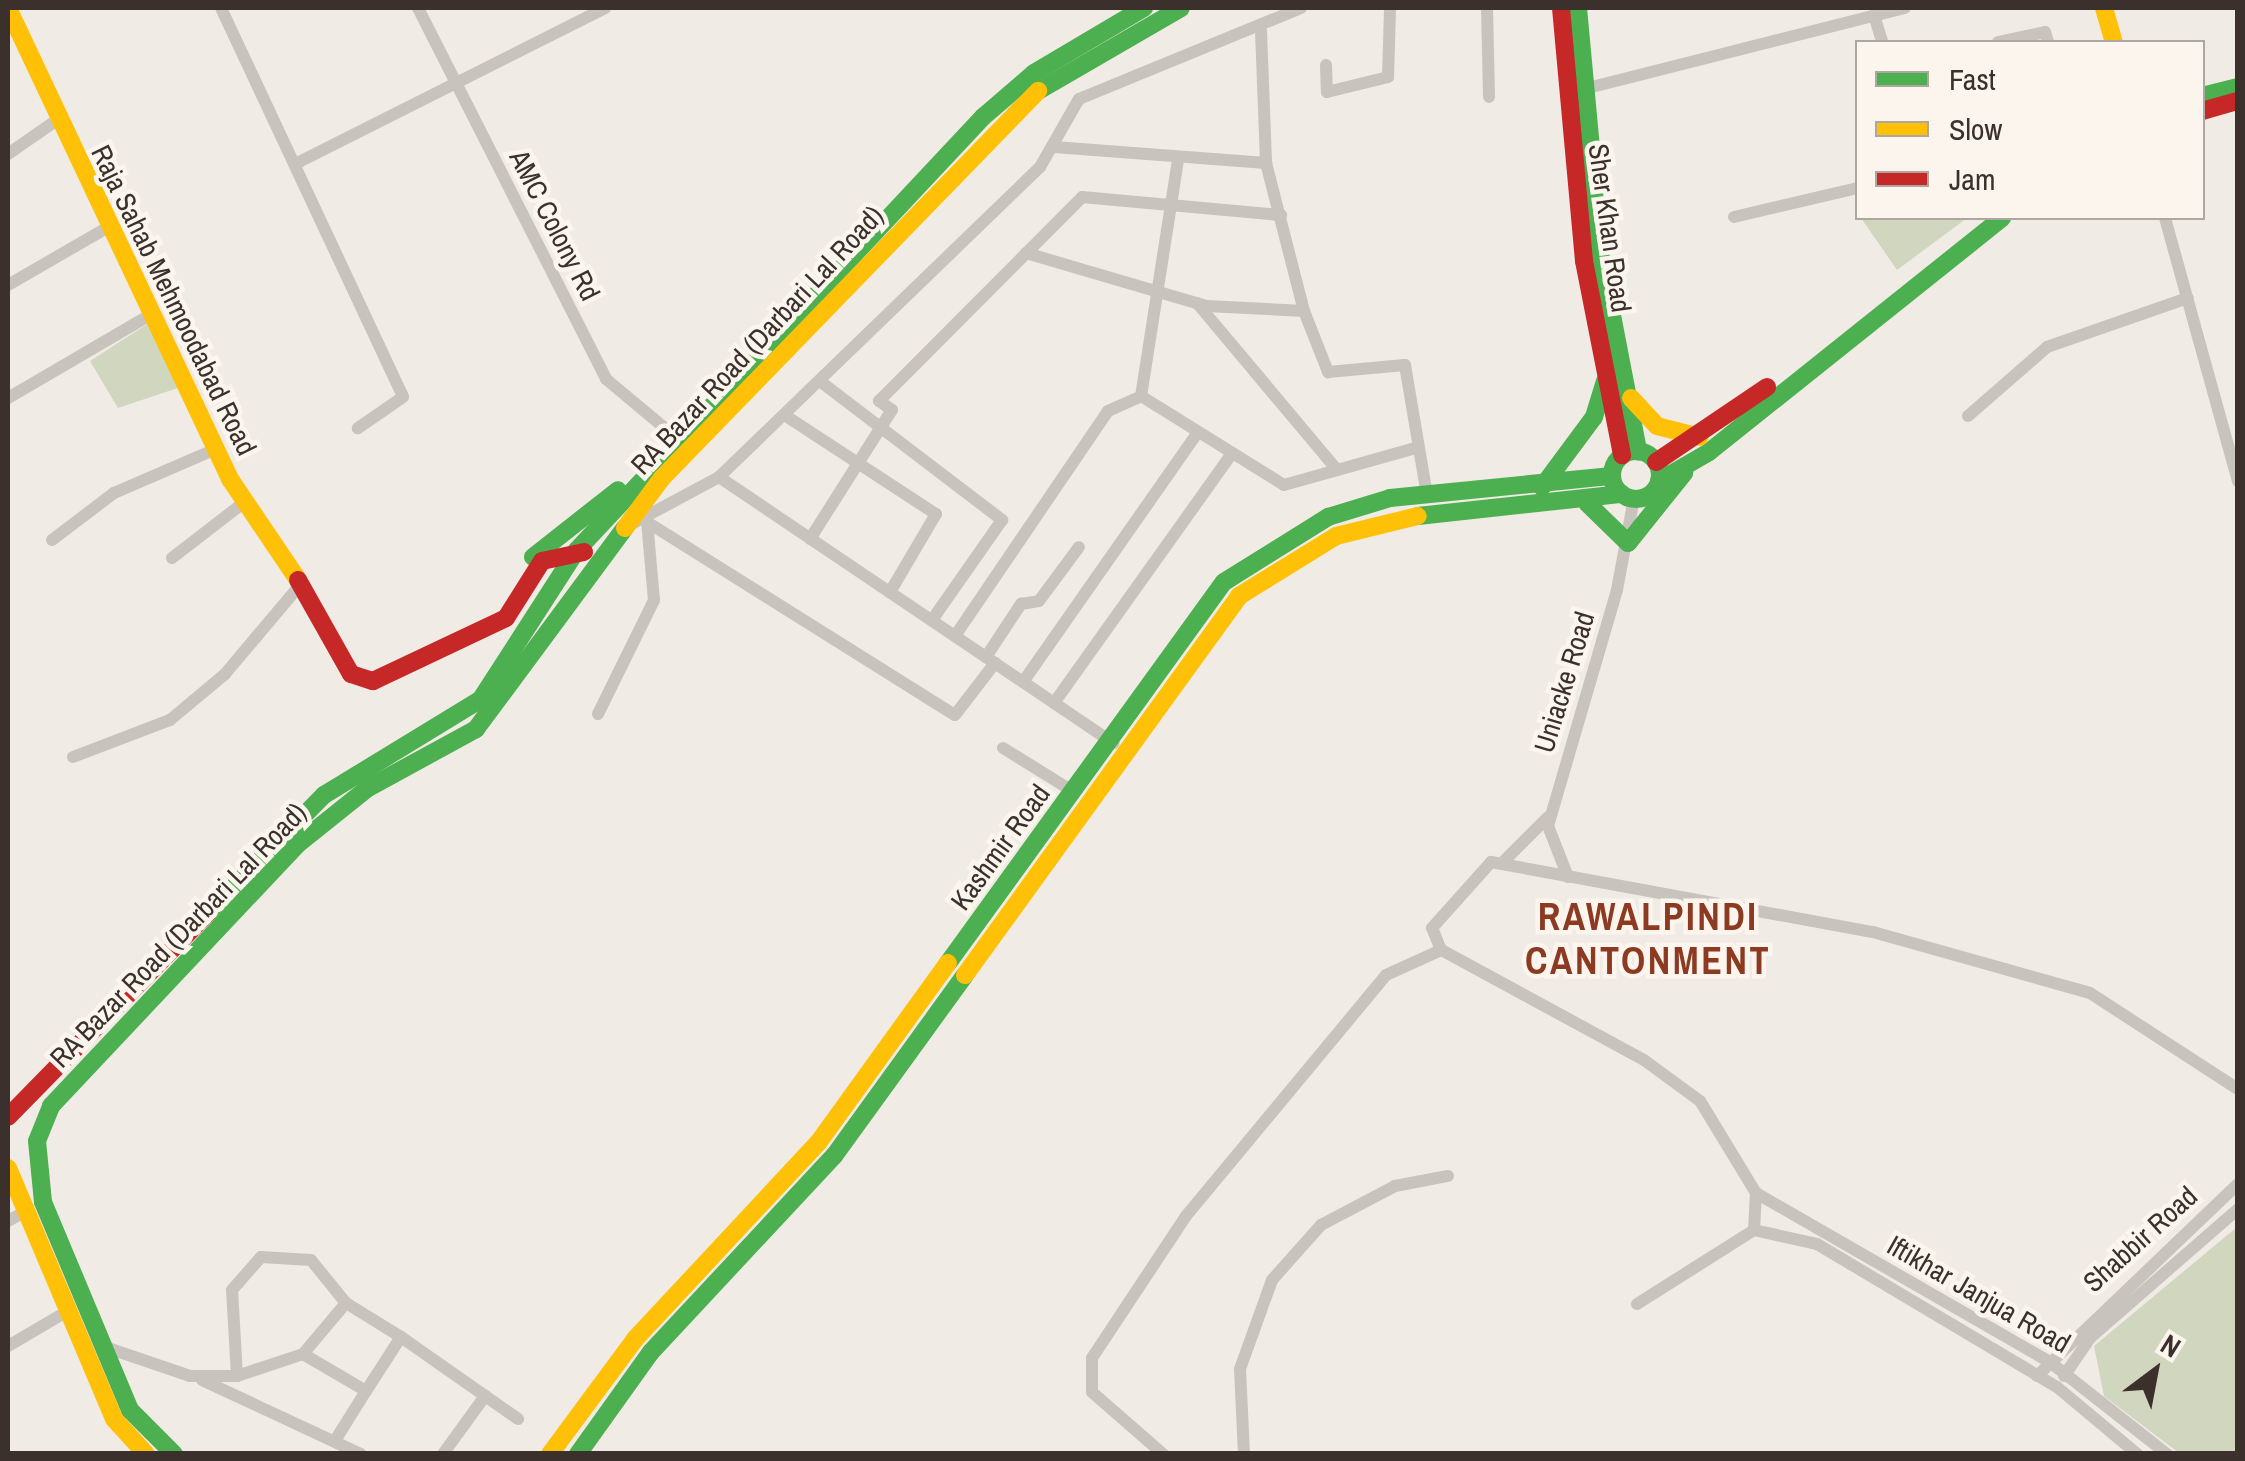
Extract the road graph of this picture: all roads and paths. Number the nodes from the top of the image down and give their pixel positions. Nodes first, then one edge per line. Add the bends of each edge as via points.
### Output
1 (221, 8) edge
2 (418, 8) edge
3 (605, 8) edge
4 (1144, 8) edge
5 (1181, 8) edge
6 (1301, 8) edge
7 (1390, 8) edge
8 (1486, 8) edge
9 (1561, 8) edge
10 (1578, 8) edge
11 (1905, 8) edge
12 (2104, 8) edge
13 (1874, 15) junction
14 (9, 19) edge
15 (1261, 30) junction
16 (1881, 40) edge
17 (2007, 40) edge
18 (2047, 40) edge
19 (2113, 40) edge
20 (1326, 65) dead end
21 (456, 85) junction
22 (2238, 87) edge
23 (1580, 90) junction
24 (2205, 95) edge
25 (1489, 97) dead end
26 (2238, 102) edge
27 (2205, 110) edge
28 (57, 120) junction
29 (1054, 147) junction
30 (8, 154) edge
31 (1178, 160) junction
32 (299, 162) junction
33 (1266, 164) junction
34 (1855, 189) edge
35 (1171, 205) junction
36 (1281, 215) junction
37 (1734, 217) dead end
38 (1982, 220) edge
39 (1999, 220) edge
40 (2166, 220) edge
41 (110, 226) junction
42 (1026, 253) junction
43 (8, 284) edge
44 (1158, 292) junction
45 (2188, 298) junction
46 (1198, 303) junction
47 (1304, 311) junction
48 (150, 314) junction
49 (1606, 374) junction
50 (821, 382) junction
51 (1627, 389) junction
52 (1141, 396) junction
53 (8, 398) edge
54 (786, 416) junction
55 (1968, 416) dead end
56 (882, 427) junction
57 (358, 428) dead end
58 (1198, 432) junction
59 (1702, 438) junction
60 (679, 440) junction
61 (1419, 447) junction
62 (216, 449) junction
63 (1232, 453) junction
64 (1630, 453) junction
65 (661, 454) junction
66 (858, 463) junction
67 (1690, 466) junction
68 (1337, 470) junction
69 (1658, 472) junction
70 (1612, 476) junction
71 (718, 477) junction
72 (2238, 481) edge
73 (1542, 487) junction
74 (1427, 495) junction
75 (1628, 496) junction
76 (247, 500) junction
77 (1586, 503) junction
78 (646, 522) junction
79 (622, 528) junction
80 (810, 538) junction
81 (52, 540) dead end
82 (1628, 542) junction
83 (1078, 546) dead end
84 (577, 550) junction
85 (598, 557) junction
86 (172, 558) dead end
87 (298, 586) junction
88 (890, 592) junction
89 (932, 620) junction
90 (497, 623) junction
91 (955, 636) junction
92 (991, 660) junction
93 (1023, 682) junction
94 (1054, 703) junction
95 (598, 714) dead end
96 (1113, 742) junction
97 (1003, 748) dead end
98 (1129, 754) junction
99 (73, 757) dead end
100 (1077, 789) junction
101 (1096, 796) junction
102 (1551, 814) junction
103 (1504, 861) junction
104 (1568, 877) junction
105 (990, 907) junction
106 (1006, 919) junction
107 (964, 943) junction
108 (1441, 950) junction
109 (981, 955) junction
110 (2238, 1089) edge
111 (8, 1117) edge
112 (8, 1168) edge
113 (1448, 1176) dead end
114 (2238, 1184) edge
115 (778, 1186) junction
116 (1756, 1193) junction
117 (792, 1200) junction
118 (2238, 1209) edge
119 (16, 1216) edge
120 (1754, 1230) junction
121 (678, 1293) junction
122 (346, 1303) junction
123 (1637, 1304) dead end
124 (692, 1307) junction
125 (68, 1311) junction
126 (400, 1338) junction
127 (8, 1346) edge
128 (102, 1346) junction
129 (303, 1354) junction
130 (2050, 1362) junction
131 (2066, 1373) junction
132 (190, 1376) junction
133 (237, 1376) junction
134 (2037, 1376) junction
135 (2057, 1388) junction
136 (366, 1391) junction
137 (484, 1396) junction
138 (590, 1396) junction
139 (609, 1410) junction
140 (518, 1419) dead end
141 (336, 1438) junction
142 (146, 1454) edge
143 (174, 1454) edge
144 (361, 1454) edge
145 (443, 1454) edge
146 (550, 1454) edge
147 (578, 1454) edge
148 (1163, 1454) edge
149 (1244, 1454) edge
150 (2136, 1454) edge
151 (2167, 1454) edge

1 - 32 street
2 - 21 street, AMC Colony Rd
3 - 21 street
4 - 60 street, RA Bazar Road (Darbari Lal Road) via 1034,73 984,117
5 - 79 street, RA Bazar Road (Darbari Lal Road) via 1043,86 995,129
6 - 15 street
7 - 20 street via 1388,78 1327,92
8 - 25 street
9 - 49 street, Sher Khan Road via 1582,242
10 - 23 street, Sher Khan Road
11 - 13 street
12 - 19 street
13 - 16 street
13 - 23 street
14 - 28 street, Raja Sahab Mehmoodabad Road
15 - 29 street via 1176,54 1080,99
15 - 33 street
17 - 18 street via 2045,32
21 - 32 street
21 - 60 street, AMC Colony Rd via 606,380
22 - 24 street
23 - 51 street, Sher Khan Road
26 - 27 street
28 - 30 street
28 - 41 street, Raja Sahab Mehmoodabad Road
29 - 31 street
29 - 50 street
31 - 33 street
31 - 35 street
32 - 57 street via 403,397
33 - 36 street
34 - 37 street
35 - 36 street
35 - 42 street via 1082,197
35 - 44 street
36 - 47 street
38 - 59 street
39 - 67 street
40 - 45 street
41 - 43 street
41 - 48 street, Raja Sahab Mehmoodabad Road
42 - 44 street
42 - 56 street via 879,402 892,410
44 - 46 street
44 - 52 street
45 - 55 street via 2047,347
45 - 72 street
46 - 47 street
46 - 68 street
47 - 61 street via 1328,372 1405,365
48 - 53 street
48 - 62 street, Raja Sahab Mehmoodabad Road
49 - 64 street, Sher Khan Road
49 - 73 street via 1594,417
50 - 54 street
50 - 56 street
51 - 59 street via 1657,426
51 - 64 street, Sher Khan Road
52 - 58 street
52 - 91 street via 1108,411
54 - 66 street
54 - 71 street
56 - 66 street
56 - 89 street via 1002,520
58 - 63 street
58 - 93 street
59 - 69 street
60 - 65 street, RA Bazar Road (Darbari Lal Road)
61 - 68 street
61 - 74 street
62 - 76 street, Raja Sahab Mehmoodabad Road
62 - 81 street via 114,492
63 - 68 street via 1284,485
63 - 94 street
64 - 69 street
64 - 70 street
65 - 84 street, RA Bazar Road (Darbari Lal Road)
65 - 90 street via 526,564
66 - 80 street
66 - 88 street via 936,514
67 - 69 street
67 - 82 street
69 - 75 street
70 - 73 street, Kashmir Road
70 - 75 street
71 - 78 street
71 - 80 street
73 - 74 street, Kashmir Road
74 - 96 street, Kashmir Road via 1328,517 1249,561 1224,582
75 - 77 street, Kashmir Road
75 - 82 street, Uniacke Road
76 - 86 street
76 - 87 street, Raja Sahab Mehmoodabad Road
77 - 82 street
77 - 98 street, Kashmir Road via 1394,518 1336,536 1239,596
78 - 79 street
78 - 92 street via 955,715
78 - 95 street via 654,600
79 - 85 street, RA Bazar Road (Darbari Lal Road)
80 - 88 street
82 - 102 street, Uniacke Road
83 - 92 street via 1039,601 1022,604
84 - 85 street
84 - 90 street via 542,561
84 - 111 street, RA Bazar Road (Darbari Lal Road) via 481,699 324,795
85 - 128 street, RA Bazar Road (Darbari Lal Road) via 476,728 368,788 298,844 51,1106 37,1141 37,1181
87 - 90 street, Raja Sahab Mehmoodabad Road via 351,674 372,682
87 - 99 street via 225,674 170,720
88 - 89 street
89 - 91 street
91 - 92 street
92 - 93 street
93 - 94 street
94 - 96 street
96 - 98 street
96 - 100 street, Kashmir Road
97 - 100 street
98 - 101 street, Kashmir Road
100 - 101 street
100 - 105 street, Kashmir Road
101 - 106 street, Kashmir Road
102 - 103 street
102 - 104 street
103 - 104 street
103 - 108 street via 1491,862 1432,928
104 - 110 street via 1873,932 2090,993
105 - 106 street
105 - 107 street, Kashmir Road
106 - 109 street, Kashmir Road
107 - 109 street
107 - 115 street, Kashmir Road
108 - 116 street via 1644,1060 1700,1101
108 - 148 street via 1386,975 1186,1216 1092,1358 1092,1392
109 - 117 street, Kashmir Road
112 - 119 street
113 - 149 street via 1395,1186 1322,1225 1272,1280 1240,1369
114 - 130 street, Shabbir Road
115 - 117 street
115 - 121 street, Kashmir Road
116 - 120 street
116 - 130 street, Iftikhar Janjua Road
117 - 124 street, Kashmir Road
118 - 131 street, Shabbir Road via 2090,1338
119 - 125 street
120 - 123 street
120 - 134 street, Iftikhar Janjua Road via 1817,1244
121 - 124 street
121 - 138 street, Kashmir Road
122 - 126 street
122 - 129 street
122 - 133 street via 310,1260 260,1257 232,1290
124 - 139 street, Kashmir Road
125 - 127 street
125 - 142 street via 114,1419
126 - 136 street
126 - 137 street
128 - 132 street
128 - 143 street, RA Bazar Road (Darbari Lal Road) via 136,1421
129 - 133 street
129 - 136 street
130 - 131 street, Iftikhar Janjua Road
130 - 134 street, Shabbir Road
131 - 135 street, Shabbir Road
131 - 151 street, Iftikhar Janjua Road
132 - 133 street
132 - 141 street
134 - 135 street, Iftikhar Janjua Road
135 - 150 street, Iftikhar Janjua Road
136 - 141 street
137 - 140 street
137 - 145 street
138 - 139 street
138 - 146 street, Kashmir Road
139 - 147 street, Kashmir Road
141 - 144 street

